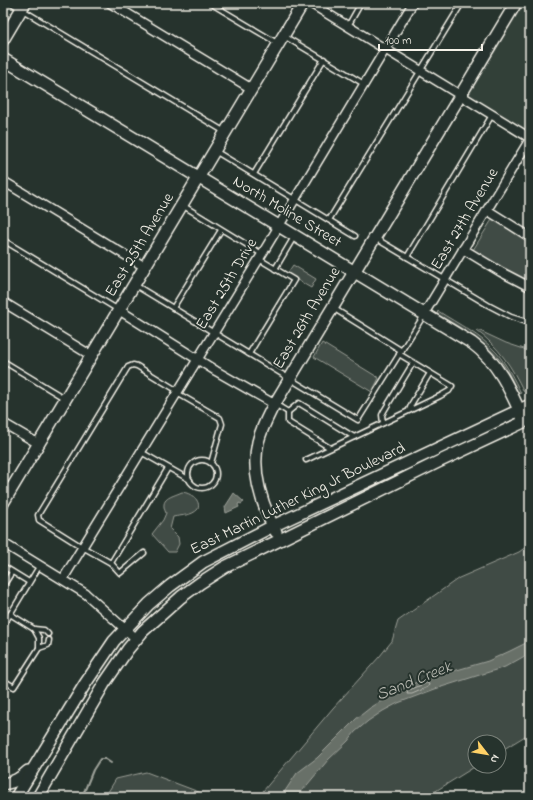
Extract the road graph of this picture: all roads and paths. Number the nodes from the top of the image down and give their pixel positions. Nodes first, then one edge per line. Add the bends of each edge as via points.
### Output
1 (11, 3) edge
2 (110, 3) edge
3 (210, 3) edge
4 (303, 3) edge
5 (310, 3) edge
6 (361, 3) edge
7 (413, 3) edge
8 (462, 3) edge
9 (516, 3) edge
10 (23, 6) edge
11 (348, 26) junction
12 (3, 40) edge
13 (281, 40) junction
14 (385, 49) junction
15 (3, 59) edge
16 (324, 59) junction
17 (420, 70) junction
18 (364, 84) junction
19 (252, 89) junction
20 (461, 95) junction
21 (492, 115) junction
22 (226, 132) junction
23 (530, 138) edge
24 (215, 151) junction
25 (254, 174) junction
26 (199, 177) junction
27 (3, 181) edge
28 (295, 199) junction
29 (182, 205) junction
30 (487, 210) junction
31 (329, 220) junction
32 (279, 225) junction
33 (221, 230) junction
34 (295, 235) junction
35 (355, 236) dead end
36 (530, 237) edge
37 (374, 238) junction
38 (3, 240) edge
39 (463, 249) junction
40 (260, 257) junction
41 (408, 257) junction
42 (145, 267) junction
43 (275, 269) junction
44 (354, 272) junction
45 (445, 280) junction
46 (134, 284) junction
47 (530, 287) edge
48 (3, 302) edge
49 (174, 308) junction
50 (332, 308) junction
51 (119, 310) junction
52 (424, 314) junction
53 (530, 323) edge
54 (214, 333) junction
55 (401, 352) junction
56 (249, 354) junction
57 (92, 356) junction
58 (198, 359) junction
59 (3, 361) edge
60 (413, 362) junction
61 (430, 373) junction
62 (290, 379) junction
63 (178, 392) junction
64 (66, 399) junction
65 (274, 404) junction
66 (530, 405) edge
67 (408, 410) junction
68 (519, 410) junction
69 (288, 412) junction
70 (527, 420) edge
71 (3, 423) edge
72 (383, 423) junction
73 (354, 437) junction
74 (39, 444) junction
75 (330, 448) junction
76 (141, 451) junction
77 (306, 460) dead end
78 (211, 463) junction
79 (168, 468) junction
80 (190, 480) junction
81 (8, 485) edge
82 (3, 503) edge
83 (273, 526) junction
84 (280, 540) junction
85 (3, 543) edge
86 (82, 548) junction
87 (144, 553) dead end
88 (111, 563) junction
89 (40, 565) junction
90 (3, 566) edge
91 (12, 572) junction
92 (63, 579) junction
93 (29, 582) junction
94 (3, 586) edge
95 (10, 614) junction
96 (3, 626) edge
97 (34, 629) junction
98 (124, 629) junction
99 (48, 634) dead end
100 (136, 639) junction
101 (49, 640) dead end
102 (39, 648) junction
103 (3, 680) edge
104 (36, 764) junction
105 (3, 784) edge
106 (44, 792) edge
107 (16, 797) edge
108 (38, 797) edge

1 - 10 lane
2 - 19 street
3 - 13 lane
4 - 13 street, East 25th Avenue
5 - 11 street
6 - 11 lane
7 - 14 street, East 25th Drive
8 - 17 lane
9 - 20 street, East 26th Avenue
10 - 12 street
10 - 22 lane
11 - 14 street
13 - 16 lane
13 - 19 street, East 25th Avenue
14 - 17 street
14 - 18 street, East 25th Drive
15 - 26 street, North Moline Street
16 - 18 lane
16 - 25 lane
17 - 20 street
17 - 31 lane
18 - 28 street, East 25th Drive
19 - 22 street, East 25th Avenue
20 - 21 street
20 - 37 street, East 26th Avenue
21 - 23 street
21 - 41 lane
22 - 24 street, East 25th Avenue
23 - 30 street, East 27th Avenue
24 - 25 lane
24 - 26 street, East 25th Avenue
25 - 28 lane
26 - 29 street, East 25th Avenue
26 - 32 street, North Moline Street
27 - 42 street
28 - 31 lane
28 - 32 street, East 25th Drive
29 - 33 lane
29 - 42 street, East 25th Avenue
30 - 36 street
30 - 39 street, East 27th Avenue
31 - 35 lane
32 - 34 street, North Moline Street
32 - 40 street, East 25th Drive
33 - 40 lane
33 - 49 lane
34 - 43 lane
34 - 44 street, North Moline Street
37 - 41 lane
37 - 44 street, East 26th Avenue
38 - 51 lane
39 - 45 street, East 27th Avenue
39 - 47 street
40 - 43 lane
40 - 54 street, East 25th Drive
41 - 45 lane
42 - 46 street, East 25th Avenue
43 - 56 lane via 294,280
44 - 50 street, East 26th Avenue
44 - 52 street, North Moline Street
45 - 52 street, East 27th Avenue
45 - 53 lane via 511,317
46 - 49 lane
46 - 51 street, East 25th Avenue
48 - 57 street
49 - 54 lane
50 - 55 lane
50 - 62 street, East 26th Avenue
51 - 57 street, East 25th Avenue
51 - 58 street
52 - 55 lane
52 - 68 street, North Moline Street via 487,355 501,374
54 - 56 lane
54 - 58 street, East 25th Drive
55 - 60 lane
55 - 62 lane via 358,420
56 - 62 lane
57 - 64 street, East 25th Avenue
58 - 63 street, East 25th Drive
58 - 65 street
59 - 64 lane
60 - 61 lane
60 - 72 lane via 382,415
61 - 67 lane
61 - 67 lane via 452,386 440,396
62 - 65 street, East 26th Avenue
63 - 76 street, East 25th Drive
63 - 78 lane via 220,418 222,424
63 - 86 lane via 137,366 128,367 38,515 39,520 46,526
64 - 74 street, East 25th Avenue
65 - 69 lane
65 - 83 street, East 26th Avenue via 258,441 256,459 260,490
66 - 68 street, East Martin Luther King Jr Boulevard
67 - 72 lane
68 - 70 street, North Moline Street
68 - 83 street, East Martin Luther King Jr Boulevard
69 - 73 lane via 299,403
69 - 75 lane via 288,422
70 - 84 street, East Martin Luther King Jr Boulevard
71 - 74 street
72 - 73 lane
73 - 75 lane
74 - 81 street, East 25th Avenue
75 - 77 lane
76 - 79 lane
76 - 86 street, East 25th Drive
78 - 80 lane via 199,460 192,464 188,471
78 - 80 lane via 215,476 210,484 201,487
79 - 80 lane
79 - 88 lane
81 - 82 street, East 25th Avenue
83 - 84 street, East 26th Avenue
83 - 98 street, East Martin Luther King Jr Boulevard via 190,570
84 - 100 street, East Martin Luther King Jr Boulevard via 225,567 200,583 160,615
85 - 89 street
86 - 88 lane
86 - 92 street, East 25th Drive
87 - 88 lane via 120,573
89 - 92 street
89 - 93 lane
90 - 91 lane
91 - 93 lane
91 - 94 lane
92 - 98 street via 94,600
93 - 95 lane
95 - 96 lane
95 - 97 lane
97 - 99 lane via 44,630
97 - 102 lane via 39,638
98 - 100 street
98 - 104 street, East Martin Luther King Jr Boulevard via 97,665
100 - 106 street, East Martin Luther King Jr Boulevard via 112,672
101 - 102 lane via 48,645
102 - 103 lane via 14,687
104 - 105 street via 21,778
104 - 107 street, East Martin Luther King Jr Boulevard
106 - 108 street, East Martin Luther King Jr Boulevard

